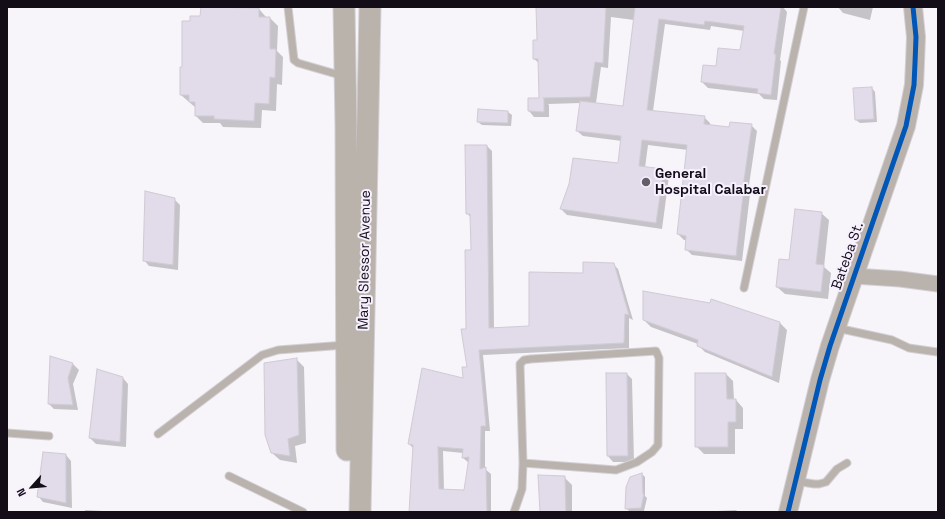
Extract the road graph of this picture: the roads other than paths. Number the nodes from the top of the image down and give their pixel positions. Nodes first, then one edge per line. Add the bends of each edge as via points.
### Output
1 (288, 7) edge
2 (344, 7) edge
3 (370, 7) edge
4 (804, 7) edge
5 (913, 7) edge
6 (345, 77) junction
7 (854, 276) junction
8 (938, 284) edge
9 (744, 288) dead end
10 (836, 328) junction
11 (347, 345) junction
12 (937, 352) dead end
13 (7, 432) edge
14 (158, 434) dead end
15 (49, 436) dead end
16 (523, 463) junction
17 (847, 463) dead end
18 (229, 476) dead end
19 (796, 481) junction
20 (303, 512) edge
21 (346, 512) edge
22 (360, 512) edge
23 (514, 512) edge
24 (788, 512) edge

1 - 6 lane via 294,60 298,64
2 - 6 main road, Mary Slessor Avenue
3 - 22 main road, Mary Slessor Avenue
4 - 9 lane
5 - 7 street, Bateba St. via 916,36 911,105
6 - 11 main road, Mary Slessor Avenue
7 - 8 street
7 - 10 street, Bateba St.
10 - 12 lane via 892,340 910,348
10 - 19 street, Bateba St. via 820,380
11 - 14 lane via 278,350 262,355
11 - 21 main road, Mary Slessor Avenue
13 - 15 lane
16 - 16 lane via 520,364 524,360 656,351 658,445 652,452 637,462 616,470
16 - 23 lane via 522,488
17 - 19 lane via 837,469 826,482 814,484
18 - 20 lane
19 - 24 street, Bateba St.

